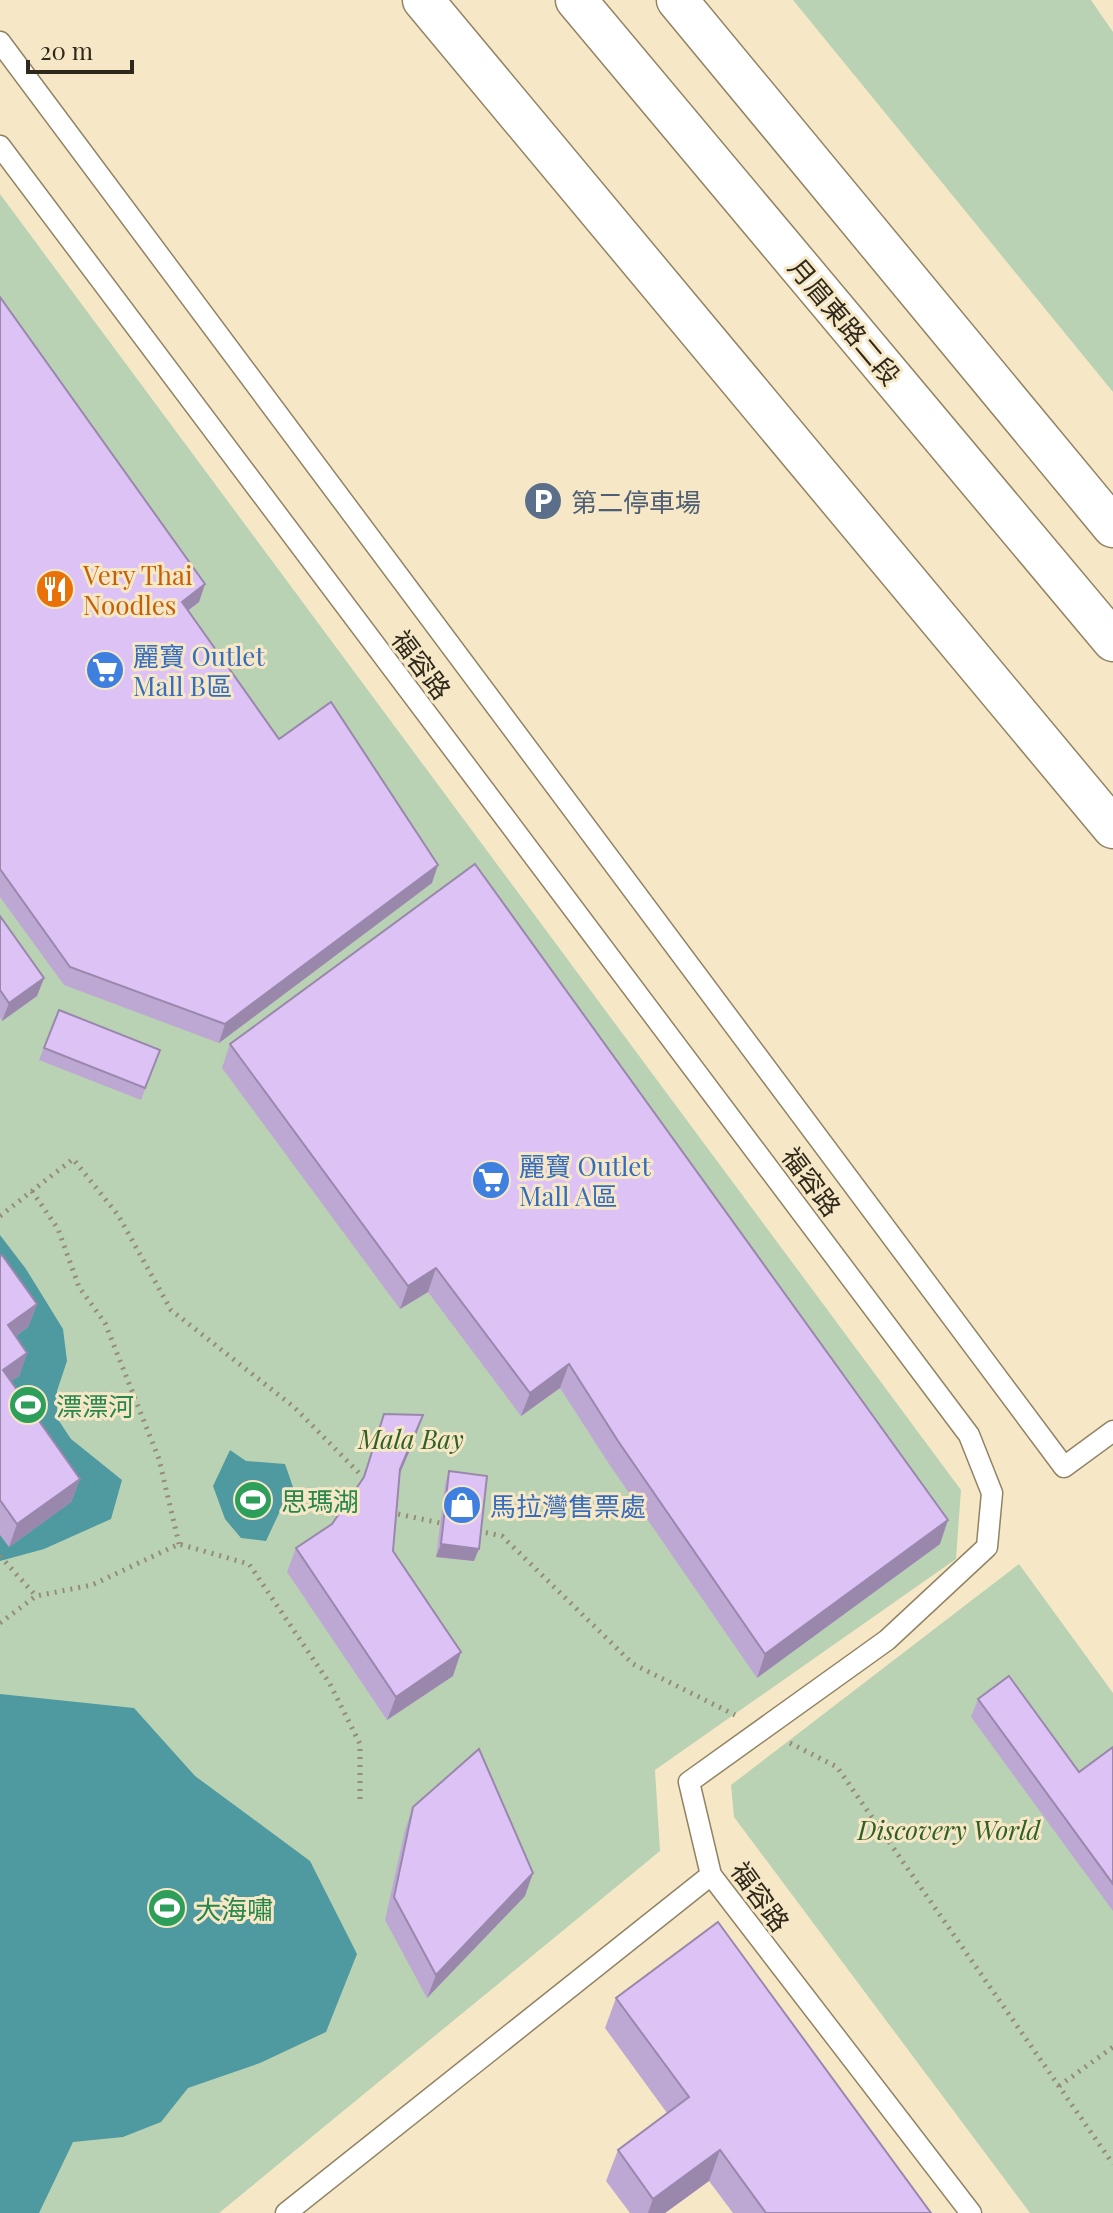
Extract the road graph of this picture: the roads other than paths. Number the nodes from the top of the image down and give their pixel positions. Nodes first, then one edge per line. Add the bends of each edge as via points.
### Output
1 (423, 0) edge
2 (576, 0) edge
3 (677, 0) edge
4 (0, 42) edge
5 (0, 146) edge
6 (1113, 527) edge
7 (1113, 641) edge
8 (1113, 828) edge
9 (1113, 1431) edge
10 (711, 1875) junction
11 (286, 2213) edge
12 (971, 2213) edge

1 - 8 street
2 - 7 street, 月眉東路二段
3 - 6 street
4 - 9 lane via 1064,1467
5 - 10 lane, 福容路 via 969,1435 992,1493 987,1547 887,1640 689,1782
10 - 11 lane
10 - 12 lane, 福容路

